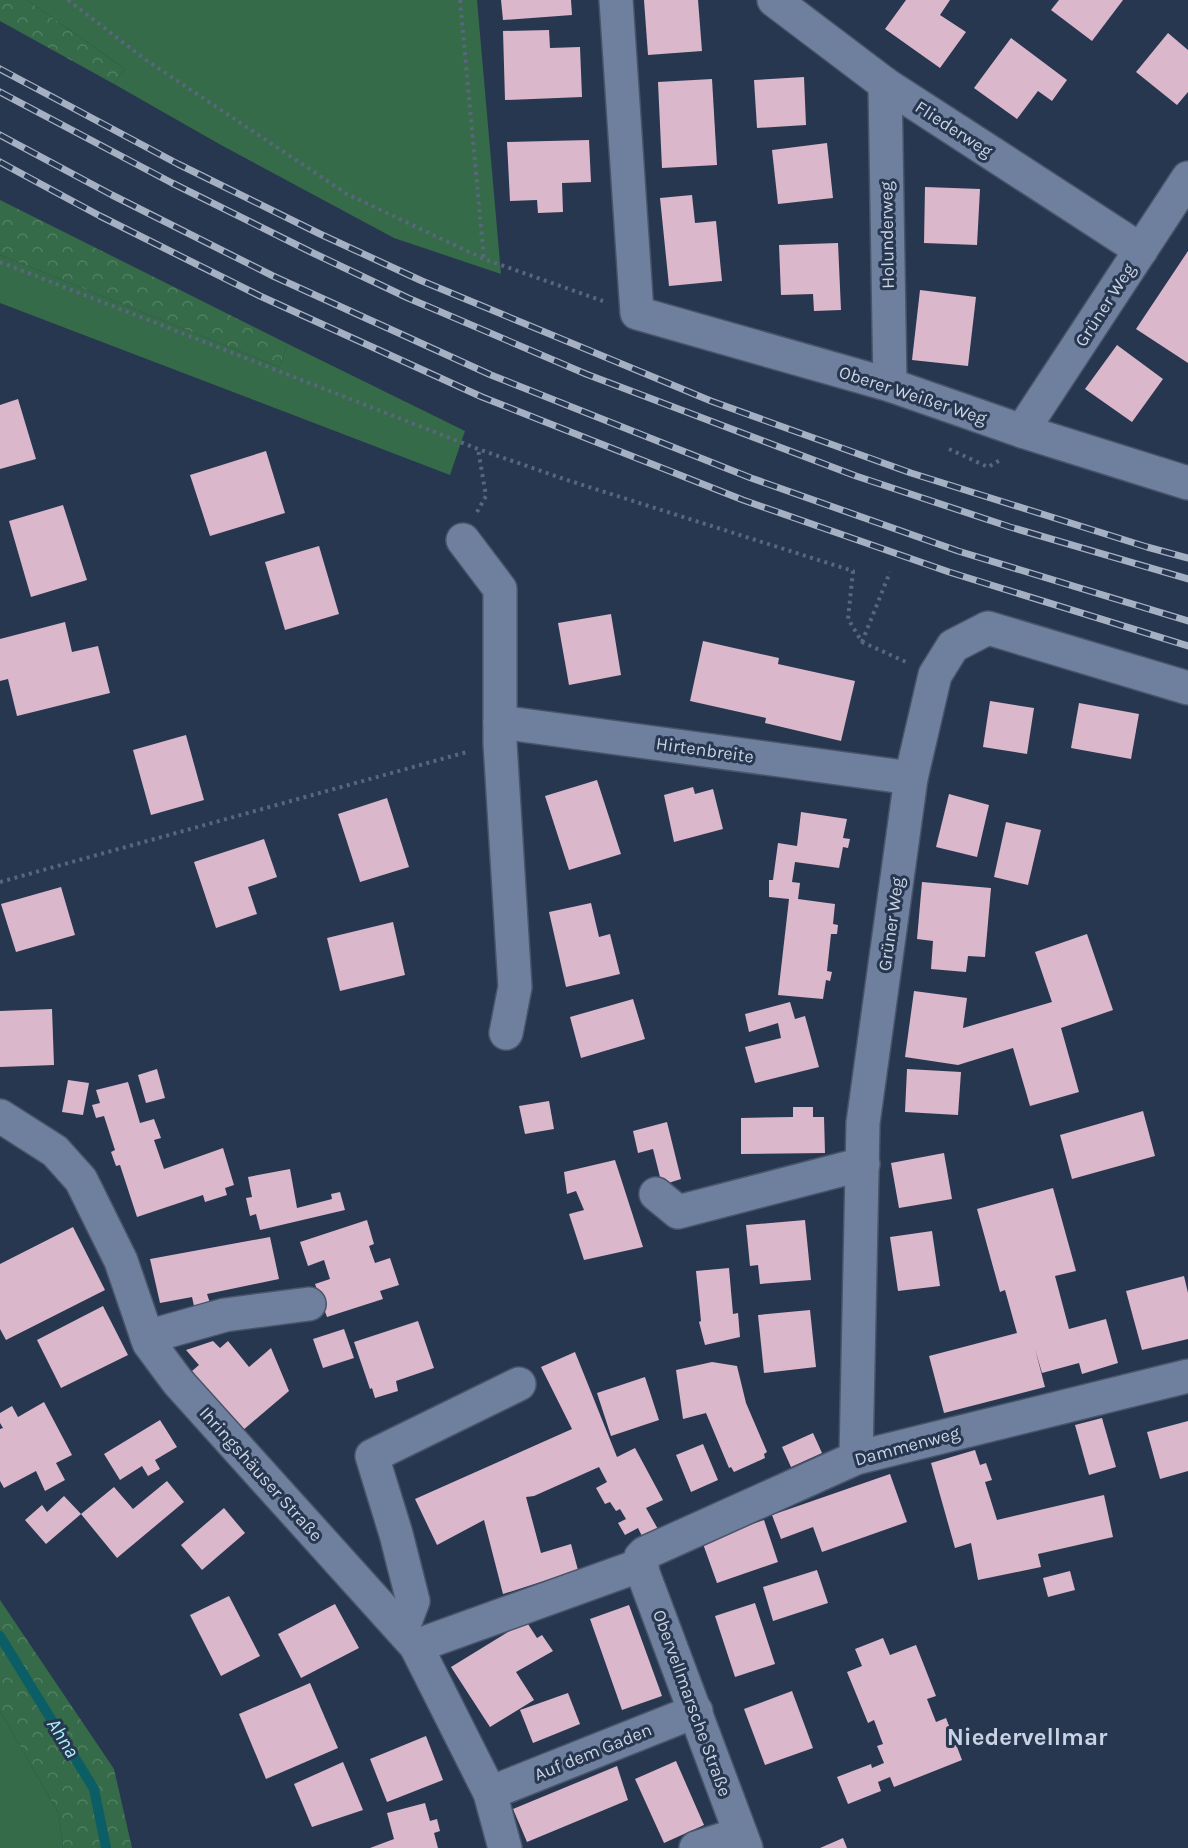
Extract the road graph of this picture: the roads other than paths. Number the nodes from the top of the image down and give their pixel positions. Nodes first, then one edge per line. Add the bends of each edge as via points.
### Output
1 (616, 0) edge
2 (774, 0) edge
3 (885, 84) junction
4 (1188, 178) edge
5 (1140, 250) junction
6 (890, 385) junction
7 (1022, 431) junction
8 (1188, 483) edge
9 (463, 540) road end
10 (1188, 688) edge
11 (500, 732) junction
12 (911, 778) junction
13 (506, 1033) dead end
14 (13, 1124) edge
15 (863, 1164) junction
16 (656, 1194) dead end
17 (309, 1304) dead end
18 (147, 1337) junction
19 (1188, 1376) edge
20 (519, 1384) dead end
21 (856, 1458) junction
22 (640, 1561) junction
23 (409, 1638) junction
24 (696, 1711) junction
25 (490, 1793) junction
26 (743, 1841) edge
27 (505, 1848) edge
28 (696, 1848) edge

1 - 6 street, Oberer Weißer Weg via 637,313
2 - 3 street, Fliederweg
3 - 5 street, Fliederweg
3 - 6 street, Holunderweg
4 - 5 street, Grüner Weg
5 - 7 street, Grüner Weg
6 - 7 street, Oberer Weißer Weg
7 - 8 street, Oberer Weißer Weg
9 - 11 street via 500,589
10 - 12 street, Grüner Weg via 988,628 953,646 935,675
11 - 12 street, Hirtenbreite
11 - 13 street via 515,987
12 - 15 street, Grüner Weg via 863,1124
14 - 18 street, Ihringshäuser Straße via 55,1151 81,1180 121,1261
15 - 16 street via 678,1212
15 - 21 street, Grüner Weg
17 - 18 street via 225,1316
18 - 23 street, Ihringshäuser Straße via 178,1382
19 - 21 street, Dammenweg
20 - 23 street via 372,1456 413,1601
21 - 22 street, Dammenweg via 645,1553
22 - 23 street, Dammenweg
22 - 24 street, Obervellmarsche Straße
23 - 25 street, Ihringshäuser Straße
24 - 25 street, Auf dem Gaden
24 - 26 street, Obervellmarsche Straße
25 - 27 street, Ihringshäuser Straße
26 - 28 street

